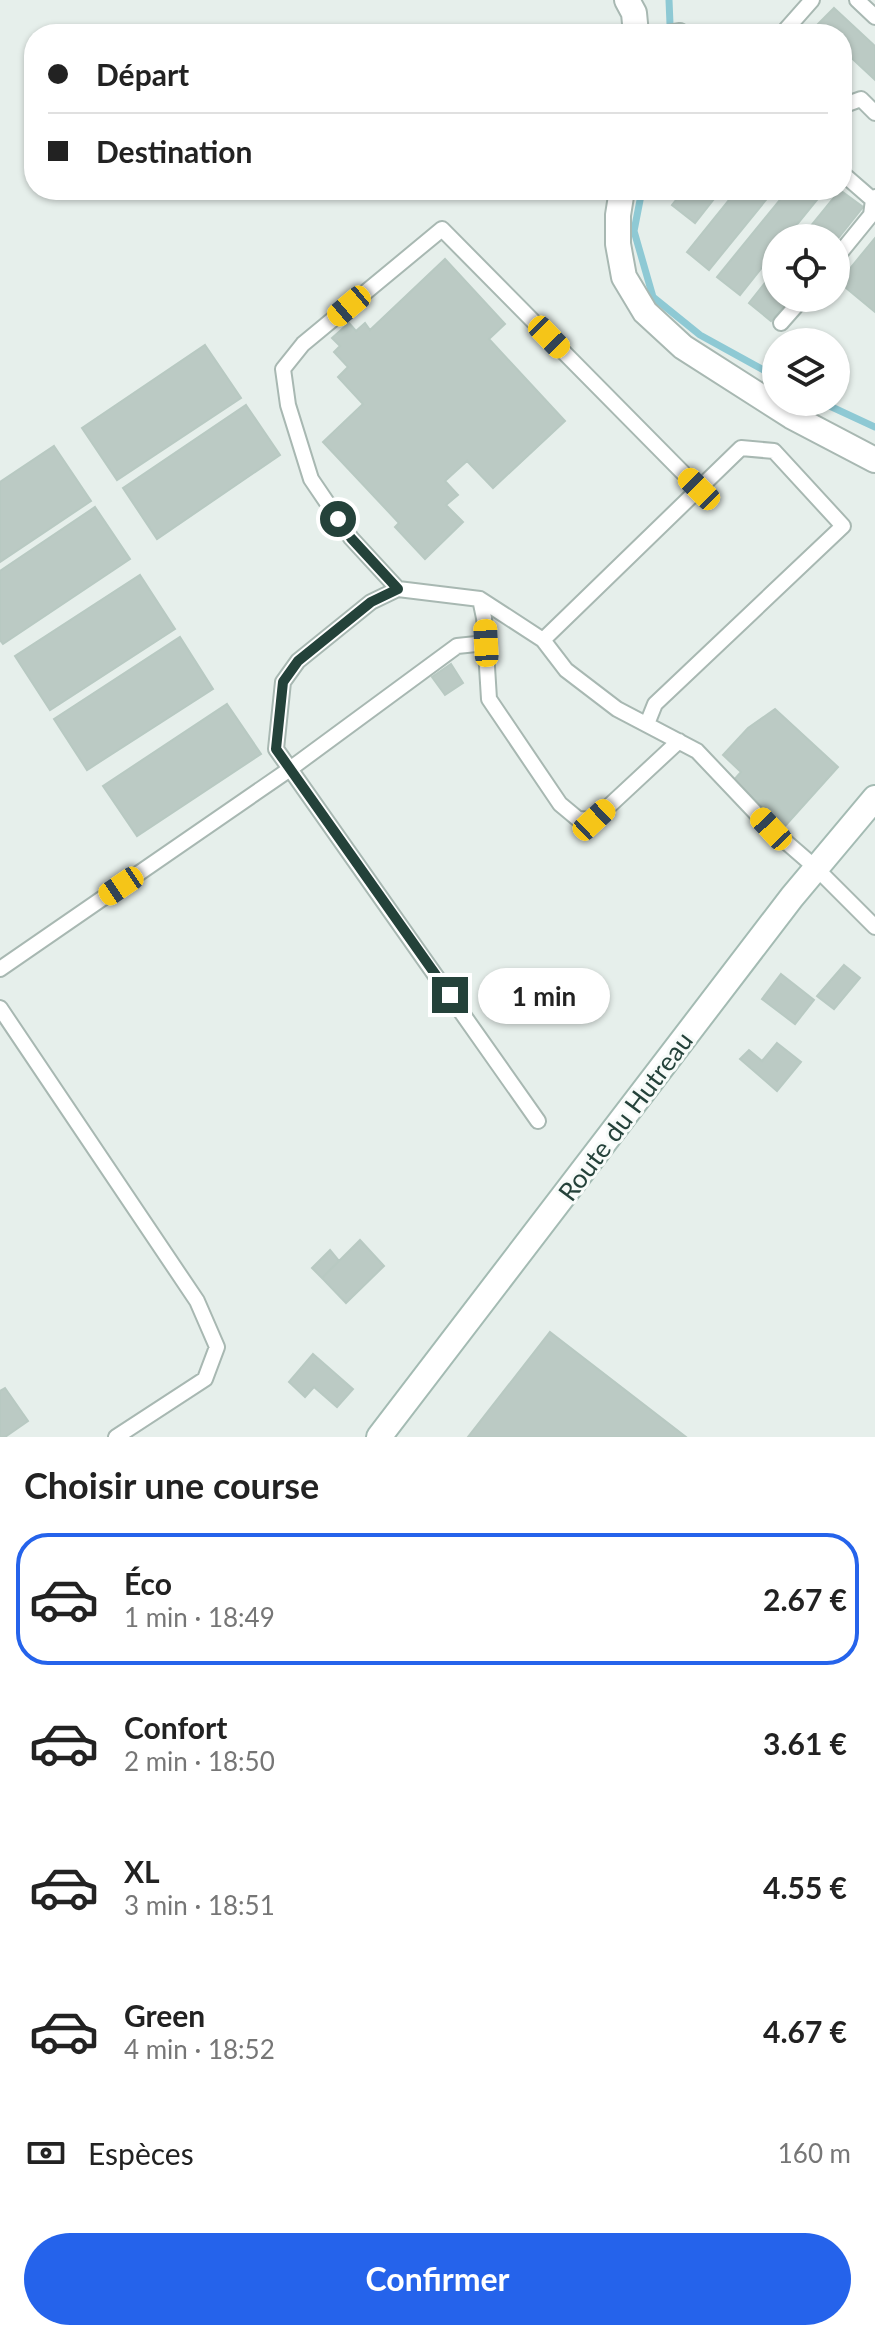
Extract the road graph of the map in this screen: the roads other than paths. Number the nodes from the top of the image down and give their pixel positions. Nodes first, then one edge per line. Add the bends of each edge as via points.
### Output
1 (627, 0) edge
2 (812, 0) edge
3 (857, 0) edge
4 (875, 17) edge
5 (635, 24) edge
6 (791, 24) edge
7 (852, 102) edge
8 (875, 113) edge
9 (852, 181) edge
10 (874, 199) edge
11 (620, 200) edge
12 (850, 241) edge
13 (791, 312) edge
14 (781, 323) dead end
15 (875, 460) edge
16 (699, 489) junction
17 (398, 589) junction
18 (480, 599) junction
19 (543, 640) junction
20 (486, 643) junction
21 (647, 724) junction
22 (679, 741) junction
23 (290, 769) junction
24 (875, 798) edge
25 (816, 868) junction
26 (875, 927) edge
27 (0, 969) edge
28 (0, 1008) edge
29 (538, 1121) dead end
30 (116, 1437) edge
31 (379, 1437) edge

1 - 5 street
2 - 6 lane
3 - 4 lane
7 - 8 lane via 861,99
9 - 10 lane
10 - 12 lane via 871,215
11 - 15 street via 618,244 624,277 645,312 683,347 777,407
13 - 14 lane
16 - 17 lane via 442,229 303,344 283,369 288,405 311,479 351,538
16 - 19 lane
16 - 21 lane via 741,448 774,451 843,526 655,704
17 - 18 lane
17 - 23 lane via 371,602 298,661 283,682 276,749
18 - 19 lane
18 - 20 lane
19 - 21 lane via 566,670 617,709
20 - 22 lane via 489,699 560,804 578,819 594,820
20 - 23 lane via 457,646
21 - 22 lane
22 - 25 lane via 697,751
23 - 27 lane
23 - 29 lane
24 - 25 street, Route du Hutreau
25 - 26 lane
25 - 31 street, Route du Hutreau
28 - 30 lane via 197,1301 217,1347 205,1379

